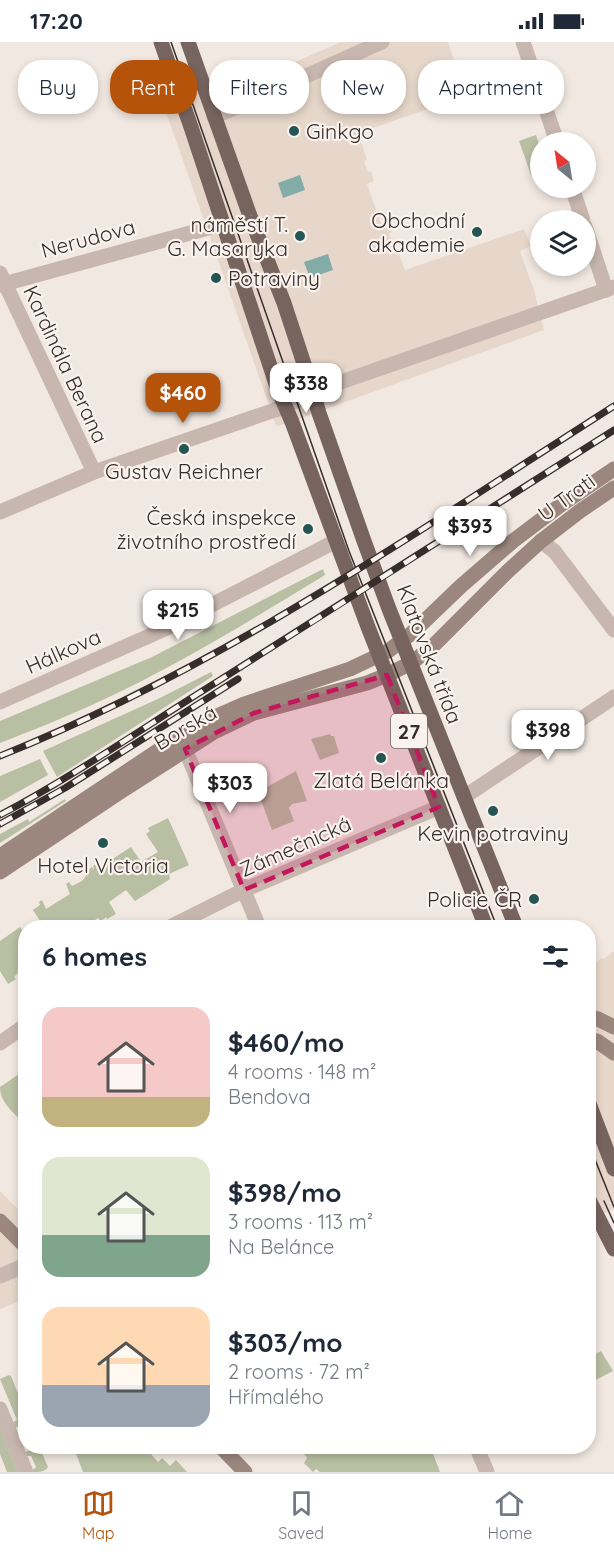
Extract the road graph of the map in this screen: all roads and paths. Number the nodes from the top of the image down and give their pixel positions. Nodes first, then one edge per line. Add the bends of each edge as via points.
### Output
1 (161, 42) edge
2 (188, 42) edge
3 (382, 42) edge
4 (523, 42) edge
5 (214, 117) junction
6 (554, 132) edge
7 (223, 224) junction
8 (596, 253) edge
9 (2, 280) edge
10 (610, 288) edge
11 (313, 393) junction
12 (285, 405) junction
13 (614, 469) edge
14 (94, 472) junction
15 (614, 488) edge
16 (0, 512) edge
17 (542, 541) junction
18 (339, 548) junction
19 (614, 630) edge
20 (403, 641) junction
21 (379, 656) junction
22 (411, 663) junction
23 (387, 675) junction
24 (614, 697) edge
25 (0, 702) edge
26 (185, 749) junction
27 (464, 797) junction
28 (439, 807) junction
29 (0, 856) edge
30 (0, 872) edge
31 (244, 890) junction
32 (184, 920) edge
33 (256, 920) edge
34 (483, 920) edge
35 (513, 920) edge
36 (596, 1018) edge
37 (614, 1027) edge
38 (18, 1031) edge
39 (596, 1041) edge
40 (0, 1043) edge
41 (614, 1053) edge
42 (596, 1122) edge
43 (614, 1168) edge
44 (596, 1215) edge
45 (0, 1221) edge
46 (18, 1239) edge
47 (614, 1249) edge
48 (18, 1268) edge
49 (0, 1276) edge
50 (0, 1409) edge
51 (18, 1453) edge
52 (19, 1454) edge
53 (228, 1454) edge
54 (479, 1454) edge
55 (26, 1472) edge
56 (245, 1472) edge
57 (487, 1472) edge

1 - 7 main road, 27
2 - 5 main road, Klatovská třída / 27
3 - 5 street
4 - 6 street
5 - 11 main road, Klatovská třída / 27
7 - 9 street, Nerudova
7 - 12 main road, 27
8 - 10 street
9 - 14 street, Kardinála Berana
10 - 11 street
11 - 12 street
11 - 20 main road, Klatovská třída / 27
12 - 14 street
12 - 18 main road, 27
13 - 20 street, U Trati via 513,541
14 - 16 street
15 - 17 street, U Trati
17 - 19 street via 555,552
17 - 22 street, U Trati via 432,648
18 - 21 main road, 27
18 - 25 street, Hálkova
20 - 21 street, U Trati
20 - 22 main road, Klatovská třída / 27
21 - 23 main road, 27
21 - 29 street, Borská via 210,719
22 - 23 street, Borská
22 - 27 main road, Klatovská třída / 27
23 - 26 street, Borská via 254,713
23 - 28 main road, 27
24 - 27 street
26 - 30 street, Borská
26 - 31 street
27 - 35 main road, Klatovská třída / 27
28 - 31 street, Zámečnická
28 - 34 main road, 27
31 - 32 street, Zámečnická
31 - 33 street
36 - 37 street
38 - 40 street
39 - 41 street
42 - 43 main road
44 - 47 main road
45 - 46 street
48 - 49 street
50 - 51 street
52 - 55 street
53 - 56 street
54 - 57 street

